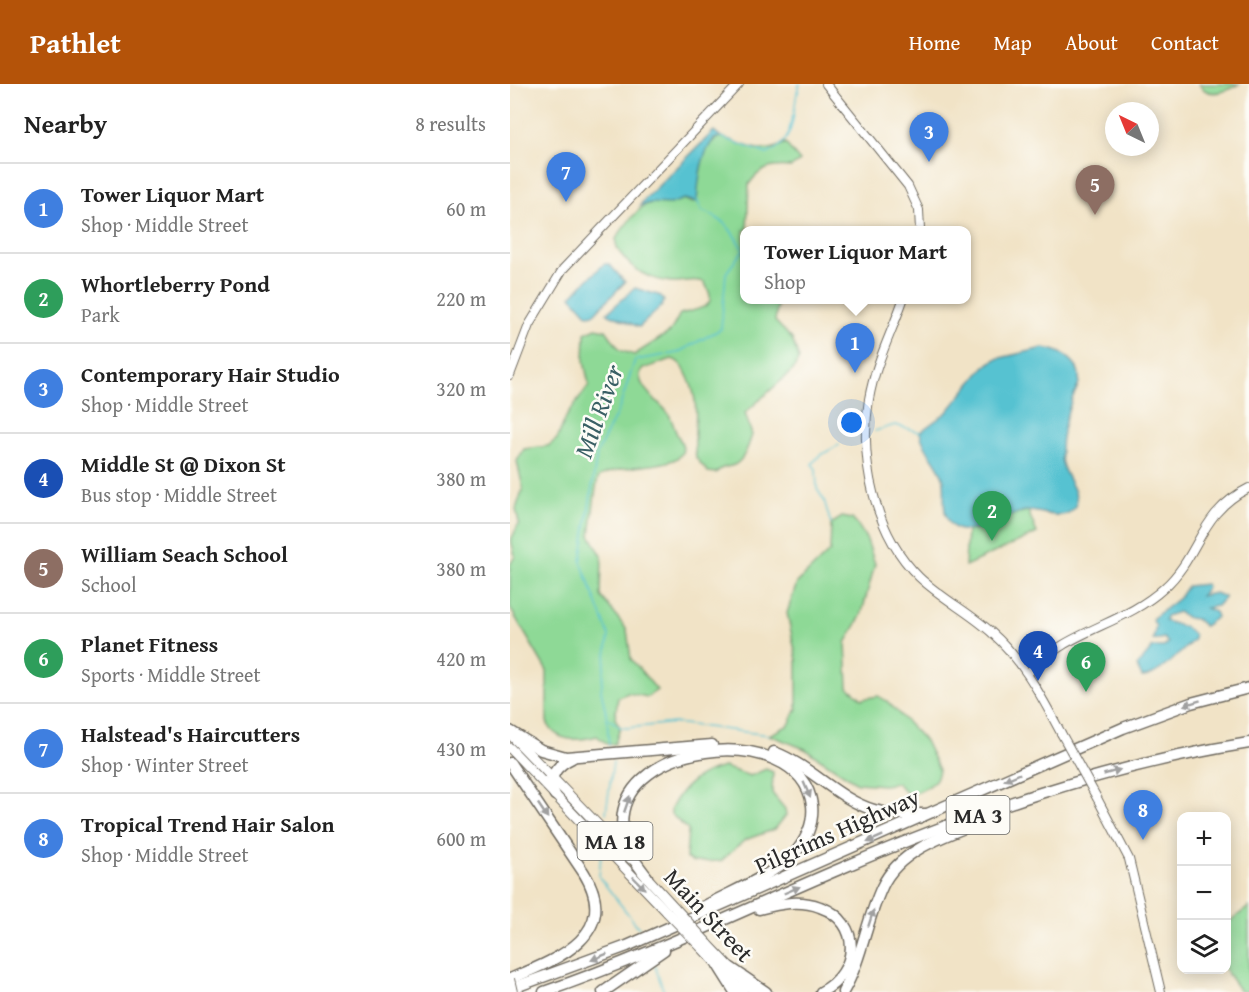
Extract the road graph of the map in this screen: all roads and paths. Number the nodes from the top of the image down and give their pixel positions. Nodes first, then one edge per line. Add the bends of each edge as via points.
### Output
1 (739, 84) edge
2 (826, 84) edge
3 (920, 226) edge
4 (902, 304) edge
5 (510, 375) edge
6 (1249, 488) edge
7 (1028, 673) junction
8 (1249, 688) edge
9 (510, 733) edge
10 (1249, 743) edge
11 (510, 748) edge
12 (581, 756) junction
13 (510, 763) edge
14 (552, 776) junction
15 (1074, 783) junction
16 (555, 795) junction
17 (928, 814) junction
18 (646, 877) junction
19 (671, 910) junction
20 (719, 921) junction
21 (680, 938) junction
22 (705, 945) junction
23 (627, 946) junction
24 (718, 965) junction
25 (731, 968) junction
26 (510, 979) edge
27 (511, 990) edge
28 (544, 992) edge
29 (603, 992) edge
30 (735, 992) edge
31 (743, 992) edge
32 (754, 992) edge
33 (766, 992) edge
34 (821, 992) edge
35 (843, 992) edge
36 (1161, 992) edge

1 - 5 main road via 562,269 532,317
2 - 3 main road via 908,186 919,210
4 - 7 main road via 874,379 867,414 869,468 880,513 892,540 913,570 991,632
6 - 7 main road via 1212,516 1179,572 1159,593 1068,640
7 - 36 main road, bridge via 1131,866
8 -> 17 highway, Pilgrims Highway / MA 3 via 1142,720
9 - 12 highway via 553,755
9 - 14 main road, Main Street / MA 18
15 -> 10 highway, Pilgrims Highway / MA 3 via 1153,761
11 - 16 main road, Main Street / MA 18
12 - 14 highway via 565,762
12 - 17 highway via 712,745 748,746 796,762 866,807 889,813
13 -> 26 highway via 585,873 596,903 591,926 576,945 554,960
14 - 16 highway
14 - 18 main road, Main Street / MA 18
20 -> 15 highway, Pilgrims Highway / MA 3 via 909,841
35 -> 15 highway via 855,969 881,889 898,864 944,838
16 -> 19 main road, Main Street / MA 18
17 -> 23 highway, Pilgrims Highway / MA 3
18 - 19 main road, Main Street / MA 18
18 -> 23 highway via 626,844 623,823 632,792 652,771 691,755 736,751 777,760 803,782 811,802 812,820 803,843 792,855
19 - 22 main road, Main Street / MA 18, bridge
20 - 21 highway, Pilgrims Highway / MA 3
20 - 34 highway via 790,903 811,904 832,913 849,933 852,955 843,975
21 - 28 highway, Pilgrims Highway / MA 3
21 - 29 highway
22 - 24 main road, Main Street / MA 18
22 - 25 main road, Main Street / MA 18
23 -> 27 highway, Pilgrims Highway / MA 3
24 - 30 highway
24 - 31 main road, Main Street / MA 18
25 - 32 main road, Main Street / MA 18
25 - 33 highway
26 - 27 main road, bridge

